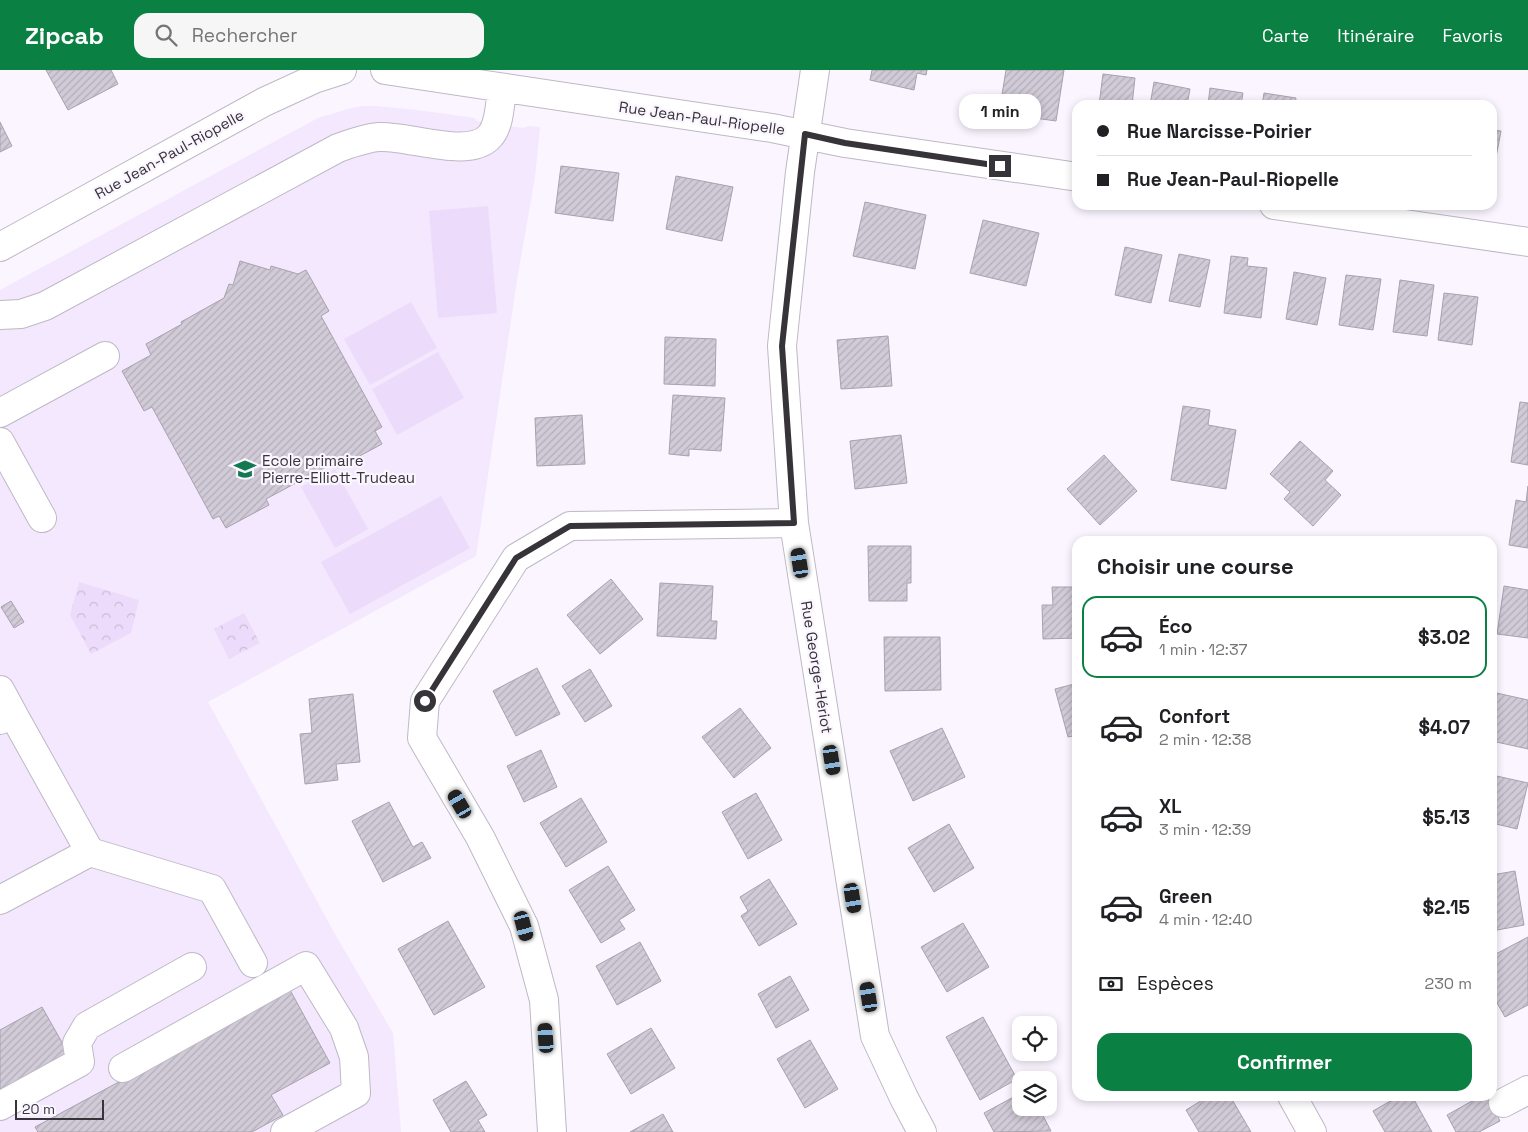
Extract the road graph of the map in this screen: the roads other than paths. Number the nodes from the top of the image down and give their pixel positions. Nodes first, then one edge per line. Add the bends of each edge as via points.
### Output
1 (342, 70) edge
2 (385, 70) edge
3 (815, 70) edge
4 (502, 88) junction
5 (805, 134) junction
6 (1072, 176) edge
7 (1308, 210) edge
8 (1528, 242) edge
9 (0, 247) edge
10 (0, 315) edge
11 (105, 356) dead end
12 (0, 413) edge
13 (0, 442) edge
14 (42, 518) dead end
15 (794, 523) junction
16 (0, 690) edge
17 (6, 717) edge
18 (90, 852) junction
19 (0, 900) edge
20 (253, 963) dead end
21 (192, 967) dead end
22 (123, 1068) dead end
23 (1528, 1090) edge
24 (1295, 1101) edge
25 (1503, 1103) dead end
26 (0, 1106) edge
27 (284, 1132) edge
28 (552, 1132) edge
29 (922, 1132) edge
30 (1312, 1132) edge

1 - 9 street, Rue Jean-Paul-Riopelle via 264,102
2 - 4 street, Rue Jean-Paul-Riopelle
3 - 5 street, Rue George-Hériot
4 - 5 street, Rue Jean-Paul-Riopelle
4 - 10 street via 495,129 486,140 466,147 380,137 353,142 45,306 21,314
5 - 6 street, Rue Jean-Paul-Riopelle via 845,143
5 - 15 street, Rue George-Hériot via 782,346
7 - 8 street
11 - 12 street
13 - 14 street
15 - 28 street via 570,526 516,558 425,701 422,738 480,837 524,926 544,1000
15 - 29 street, Rue George-Hériot via 875,1036
16 - 17 street
17 - 18 street
18 - 19 street
18 - 20 street via 212,889
21 - 26 street via 88,1026 77,1043 80,1062
22 - 27 street via 306,966 344,1028 354,1057 356,1093
23 - 25 street
24 - 30 street

